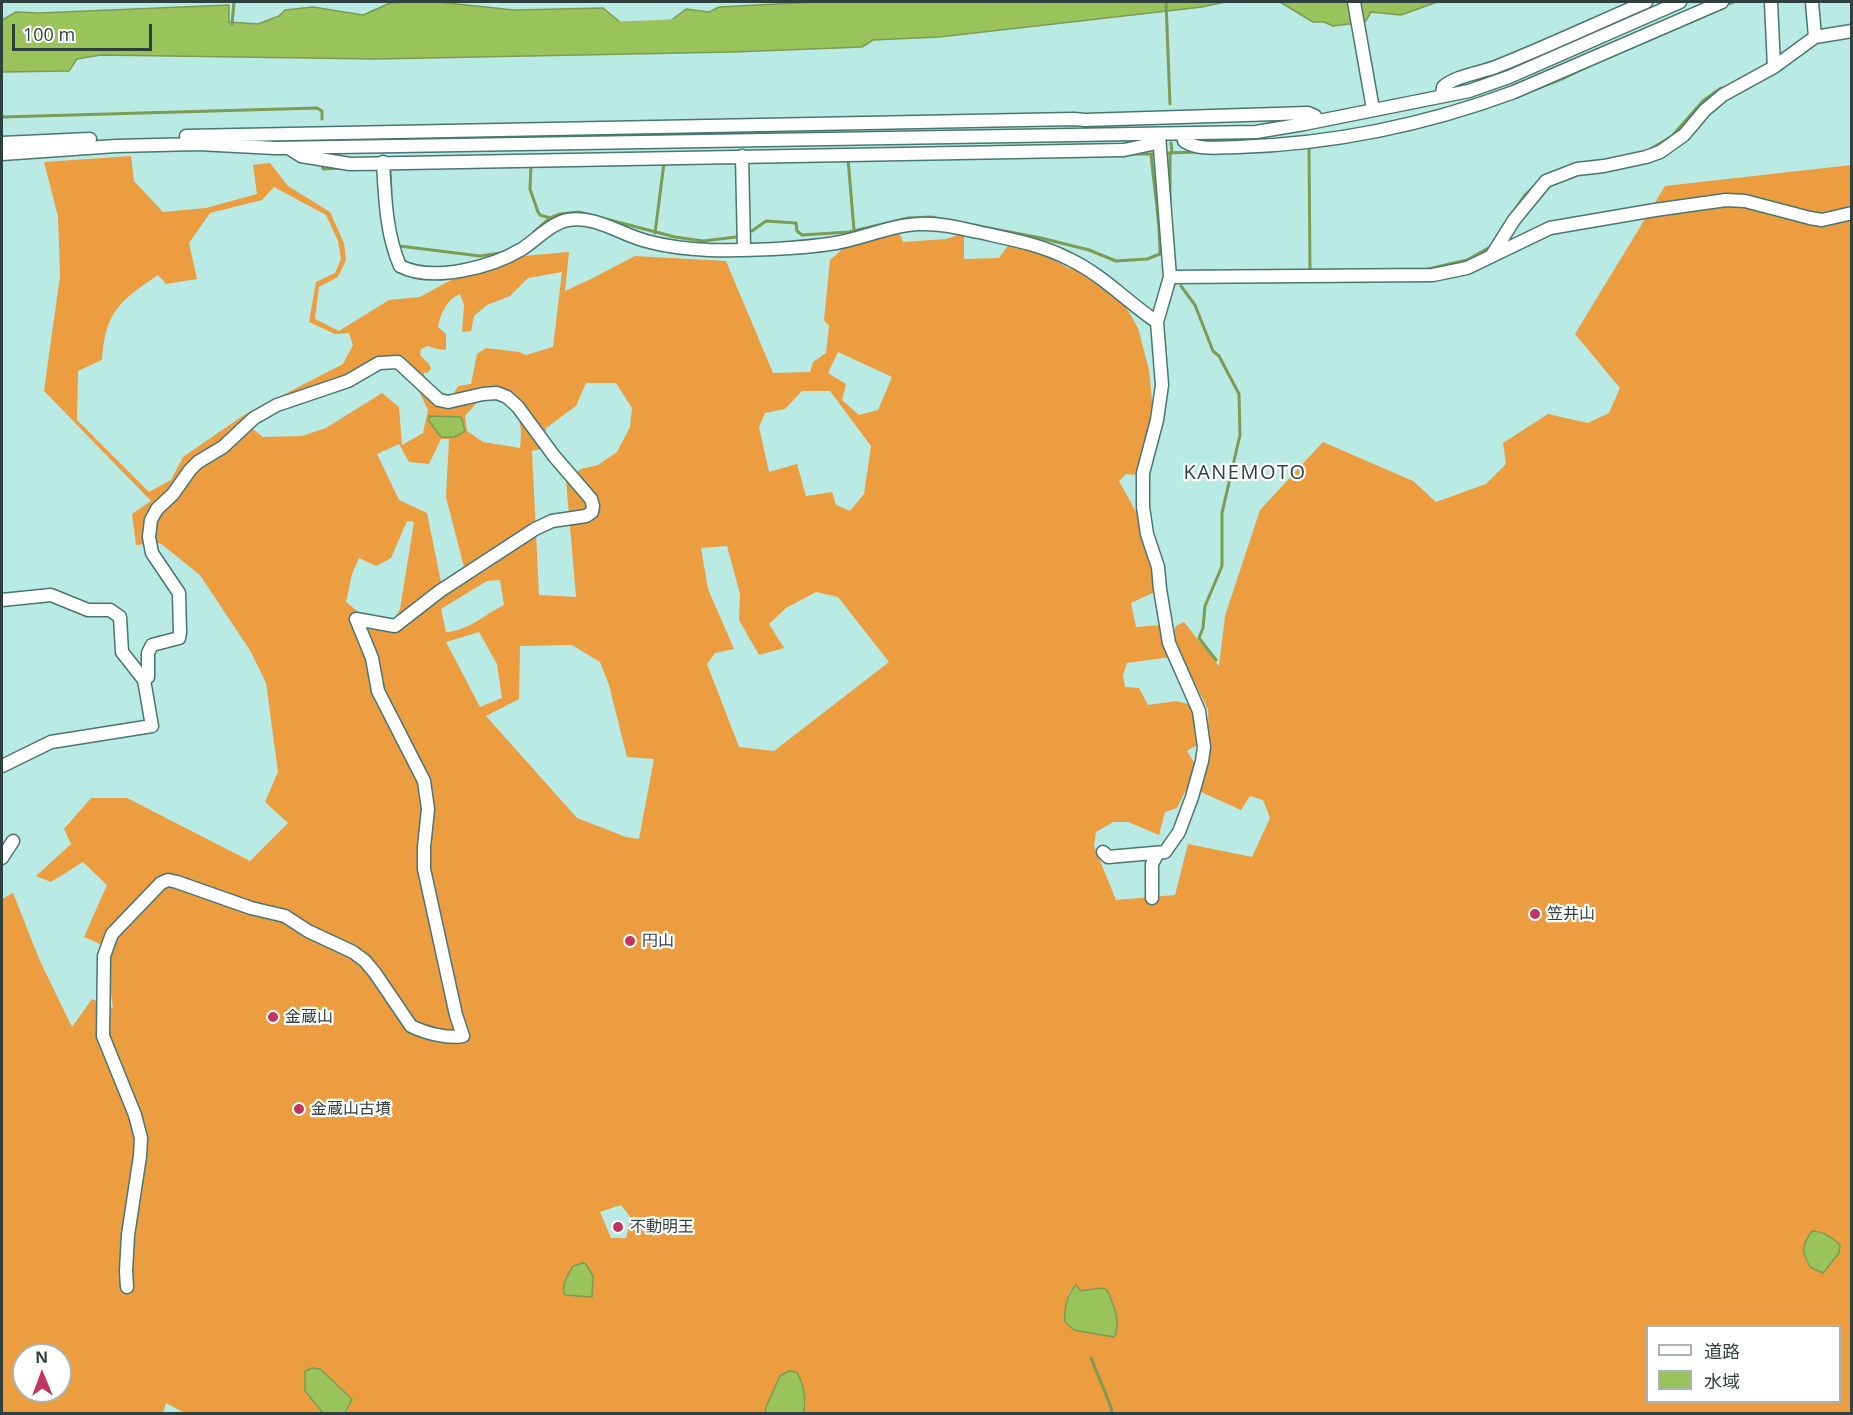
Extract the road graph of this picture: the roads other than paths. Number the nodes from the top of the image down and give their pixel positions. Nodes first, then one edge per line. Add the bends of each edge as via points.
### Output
1 (1354, 2) edge
2 (1646, 2) edge
3 (1680, 2) edge
4 (1722, 2) edge
5 (1771, 2) edge
6 (1812, 2) edge
7 (1851, 31) edge
8 (1815, 37) junction
9 (1774, 67) junction
10 (1442, 96) junction
11 (1372, 103) junction
12 (1318, 121) junction
13 (1183, 134) junction
14 (1159, 137) junction
15 (2, 142) edge
16 (289, 148) junction
17 (2, 154) edge
18 (742, 160) junction
19 (383, 166) junction
20 (1851, 213) edge
21 (744, 249) junction
22 (1489, 258) junction
23 (1170, 277) junction
24 (1157, 322) junction
25 (2, 600) edge
26 (144, 680) junction
27 (2, 766) edge
28 (14, 841) dead end
29 (1103, 852) dead end
30 (1158, 853) junction
31 (2, 858) edge
32 (1152, 898) dead end
33 (127, 1287) dead end

1 - 11 street
2 - 10 street via 1485,71 1449,81
3 - 10 street via 1509,77
4 - 13 street via 1514,92 1406,126 1314,141 1206,148 1184,141
5 - 9 street
6 - 8 street
7 - 8 street
8 - 9 street
9 - 22 street via 1723,94 1684,135 1660,152 1546,180
10 - 11 street
11 - 12 street
12 - 13 street via 1256,132
12 - 15 street via 1308,113
13 - 14 street
14 - 16 street via 1033,135
14 - 18 street via 1152,144 1124,150
14 - 23 street
16 - 17 street via 187,144
16 - 19 street via 301,156
18 - 19 street
18 - 21 street
19 - 21 street via 393,246 400,266 406,269 430,273 484,266 505,258 565,221 578,219 591,220 650,242 707,250
20 - 22 street via 1822,220 1745,201 1693,204 1550,228
21 - 24 street via 836,243 904,225 945,225 1038,245 1070,259 1098,275
22 - 23 street via 1467,268 1433,275
23 - 24 street
24 - 30 street via 1162,385 1143,473 1144,518 1158,567 1169,643 1199,711 1204,747 1179,831 1166,852
25 - 26 street via 51,595 88,610 110,610 120,617 122,652
26 - 27 street via 152,726 51,742
26 - 33 street via 148,677 152,645 179,638 180,633 179,593 152,553 149,537 157,509 198,462 224,447 254,418 278,405 348,381 379,363 398,362 439,400 448,402 497,393 507,398 591,499 592,512 586,516 552,521 535,529 440,591 395,626 356,619 372,658 378,691 424,781 428,809 424,869 463,1036 411,1026 375,973 353,952 285,916 177,882 161,883 112,934 104,956 103,1036 141,1138 128,1235
28 - 31 street
29 - 30 street via 1108,857
30 - 32 street via 1152,864

